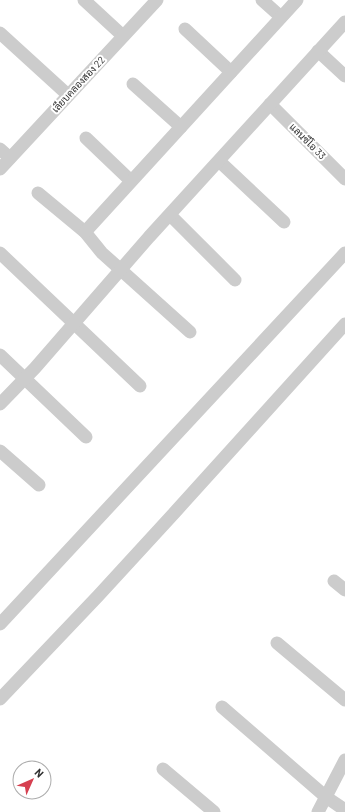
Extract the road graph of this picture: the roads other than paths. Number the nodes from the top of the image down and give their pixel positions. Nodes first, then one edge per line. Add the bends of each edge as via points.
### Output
1 (84, 0) edge
2 (157, 0) edge
3 (262, 0) edge
4 (297, 0) edge
5 (281, 17) junction
6 (345, 22) edge
7 (185, 29) dead end
8 (0, 33) edge
9 (123, 36) junction
10 (318, 51) junction
11 (231, 72) junction
12 (345, 76) edge
13 (133, 84) dead end
14 (68, 95) junction
15 (270, 104) junction
16 (181, 127) junction
17 (86, 138) dead end
18 (0, 149) edge
19 (10, 158) junction
20 (219, 161) junction
21 (0, 169) edge
22 (345, 179) edge
23 (131, 181) junction
24 (38, 194) dead end
25 (170, 215) junction
26 (284, 222) dead end
27 (85, 232) junction
28 (0, 253) edge
29 (345, 253) edge
30 (121, 270) junction
31 (235, 280) dead end
32 (74, 323) junction
33 (345, 324) edge
34 (190, 332) dead end
35 (0, 355) edge
36 (25, 378) junction
37 (140, 386) dead end
38 (0, 404) edge
39 (86, 437) dead end
40 (0, 451) edge
41 (39, 485) dead end
42 (334, 581) dead end
43 (345, 590) edge
44 (0, 624) edge
45 (277, 643) dead end
46 (0, 699) edge
47 (345, 700) edge
48 (222, 707) dead end
49 (345, 760) edge
50 (163, 769) dead end
51 (326, 797) junction
52 (345, 810) edge
53 (214, 812) edge
54 (318, 812) edge

1 - 9 street
2 - 9 street, เลียบคลองสอง 22
3 - 5 street
4 - 5 street
5 - 11 street
6 - 10 street
7 - 11 street
8 - 14 street
9 - 14 street, เลียบคลองสอง 22
10 - 12 street
10 - 15 street
11 - 16 street
13 - 16 street
14 - 19 street, เลียบคลองสอง 22
15 - 20 street
15 - 22 street, แลนซีโอ 33
16 - 23 street
17 - 23 street
18 - 19 street
19 - 21 street, เลียบคลองสอง 22
20 - 25 street
20 - 26 street
23 - 27 street
24 - 27 street
25 - 30 street
25 - 31 street
27 - 30 street via 102,253
28 - 32 street
29 - 44 street
30 - 32 street
30 - 34 street
32 - 36 street
32 - 37 street
33 - 46 street via 98,596
35 - 36 street
36 - 38 street
36 - 39 street
40 - 41 street
42 - 43 street
45 - 47 street
48 - 51 street
49 - 51 street
50 - 53 street
51 - 52 street
51 - 54 street

